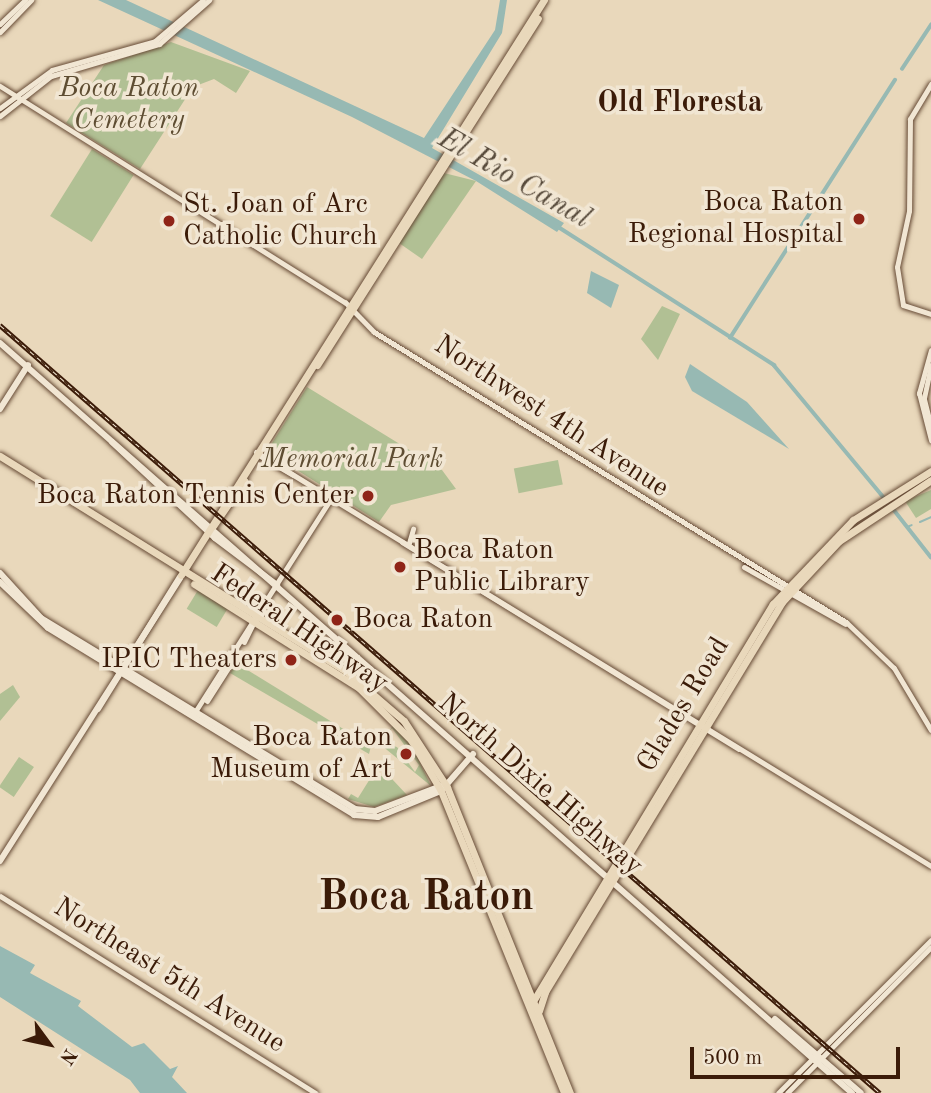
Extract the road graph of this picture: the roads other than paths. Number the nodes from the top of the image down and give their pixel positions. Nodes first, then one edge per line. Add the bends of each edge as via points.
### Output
1 (25, 0) edge
2 (31, 0) edge
3 (203, 0) edge
4 (209, 0) edge
5 (544, 0) edge
6 (550, 0) edge
7 (0, 24) edge
8 (182, 25) junction
9 (0, 31) edge
10 (931, 84) edge
11 (0, 86) edge
12 (928, 94) edge
13 (16, 96) junction
14 (480, 107) junction
15 (0, 108) edge
16 (0, 116) edge
17 (453, 150) junction
18 (351, 307) junction
19 (931, 314) edge
20 (0, 343) edge
21 (931, 350) edge
22 (28, 365) junction
23 (931, 365) edge
24 (305, 380) junction
25 (0, 409) edge
26 (931, 427) edge
27 (931, 440) edge
28 (259, 454) junction
29 (0, 456) edge
30 (6, 464) edge
31 (931, 471) edge
32 (930, 481) edge
33 (897, 494) junction
34 (330, 500) junction
35 (413, 528) dead end
36 (210, 529) junction
37 (406, 543) junction
38 (0, 573) edge
39 (181, 575) junction
40 (0, 582) edge
41 (276, 584) junction
42 (786, 592) junction
43 (254, 620) junction
44 (120, 671) junction
45 (380, 706) junction
46 (390, 706) junction
47 (195, 715) junction
48 (393, 718) junction
49 (404, 721) junction
50 (700, 725) junction
51 (931, 730) edge
52 (473, 754) junction
53 (260, 757) junction
54 (273, 759) junction
55 (281, 771) junction
56 (301, 776) junction
57 (442, 788) junction
58 (404, 803) junction
59 (1, 859) edge
60 (931, 866) edge
61 (611, 876) junction
62 (476, 878) junction
63 (489, 888) junction
64 (0, 896) edge
65 (484, 897) junction
66 (495, 904) junction
67 (931, 940) edge
68 (931, 947) edge
69 (910, 965) junction
70 (526, 982) junction
71 (542, 983) junction
72 (545, 992) junction
73 (524, 995) junction
74 (533, 1000) junction
75 (862, 1009) junction
76 (535, 1012) junction
77 (860, 1018) junction
78 (817, 1058) junction
79 (560, 1074) junction
80 (782, 1092) edge
81 (316, 1093) edge
82 (564, 1093) edge
83 (570, 1093) edge
84 (852, 1093) edge
85 (861, 1093) edge

1 - 7 street
2 - 9 street
3 - 8 street
4 - 8 street
5 - 14 main road
6 - 14 main road
8 - 13 street via 165,38 59,72
10 - 12 street
11 - 13 street, Northwest 4th Avenue
12 - 19 street via 910,119 909,211 897,270 903,305
13 - 15 street
13 - 16 street
13 - 18 street, Northwest 4th Avenue
14 - 17 main road
14 - 17 main road
17 - 18 main road
18 - 24 main road
18 - 24 main road
18 - 42 street, Northwest 4th Avenue via 374,332
20 - 22 main road, North Dixie Highway
21 - 27 street via 919,393
22 - 25 main road
22 - 36 main road, North Dixie Highway
23 - 26 street via 924,399
24 - 28 main road
24 - 28 main road
28 - 34 street
28 - 36 main road
29 - 30 main road, Federal Highway
30 - 39 main road, Federal Highway
31 - 33 main road, Glades Road
32 - 33 main road, Glades Road
33 - 42 main road, Glades Road via 878,506
34 - 37 street
34 - 41 street
35 - 37 street
36 - 39 main road
36 - 41 main road, North Dixie Highway
37 - 50 street
38 - 44 main road via 32,611
39 - 43 main road, Federal Highway
39 - 44 main road
40 - 44 main road via 26,612
41 - 43 street
41 - 52 main road, North Dixie Highway
42 - 50 main road, Glades Road
42 - 51 street, Northwest 4th Avenue via 851,627 894,667
43 - 45 main road, Federal Highway
43 - 46 main road, Federal Highway
43 - 47 street
44 - 47 main road
44 - 59 main road
45 - 46 main road
45 - 48 main road, Federal Highway
46 - 49 main road, Federal Highway
47 - 53 main road
47 - 54 main road
48 - 49 main road
48 - 57 main road, Federal Highway
49 - 57 main road, Federal Highway
50 - 60 street
50 - 61 main road, Glades Road
52 - 57 main road
52 - 61 main road, North Dixie Highway
53 - 54 main road
53 - 55 main road
54 - 56 main road
55 - 56 main road
55 - 58 main road via 359,816 378,817
56 - 58 main road via 360,811
57 - 58 main road
57 - 62 main road, Federal Highway
57 - 63 main road, Federal Highway
61 - 71 main road, Glades Road
61 - 72 main road, Glades Road
61 - 78 main road, North Dixie Highway
62 - 63 main road
62 - 65 main road, Federal Highway
63 - 66 main road, Federal Highway
64 - 81 street, Northeast 5th Avenue
65 - 66 main road
65 - 73 main road, Federal Highway
66 - 70 main road, Federal Highway
67 - 69 street
68 - 69 street
69 - 75 street
69 - 77 street
70 - 71 main road
70 - 74 main road, Federal Highway
71 - 74 main road, Glades Road
72 - 74 main road
72 - 76 main road, Glades Road
73 - 74 main road
73 - 76 main road, Federal Highway
74 - 76 main road, Glades Road
75 - 77 street
75 - 78 street
76 - 79 main road
76 - 79 main road, Federal Highway via 536,1026
77 - 78 street
78 - 80 street
78 - 84 main road, North Dixie Highway
78 - 85 main road, North Dixie Highway
79 - 82 main road
79 - 83 main road

